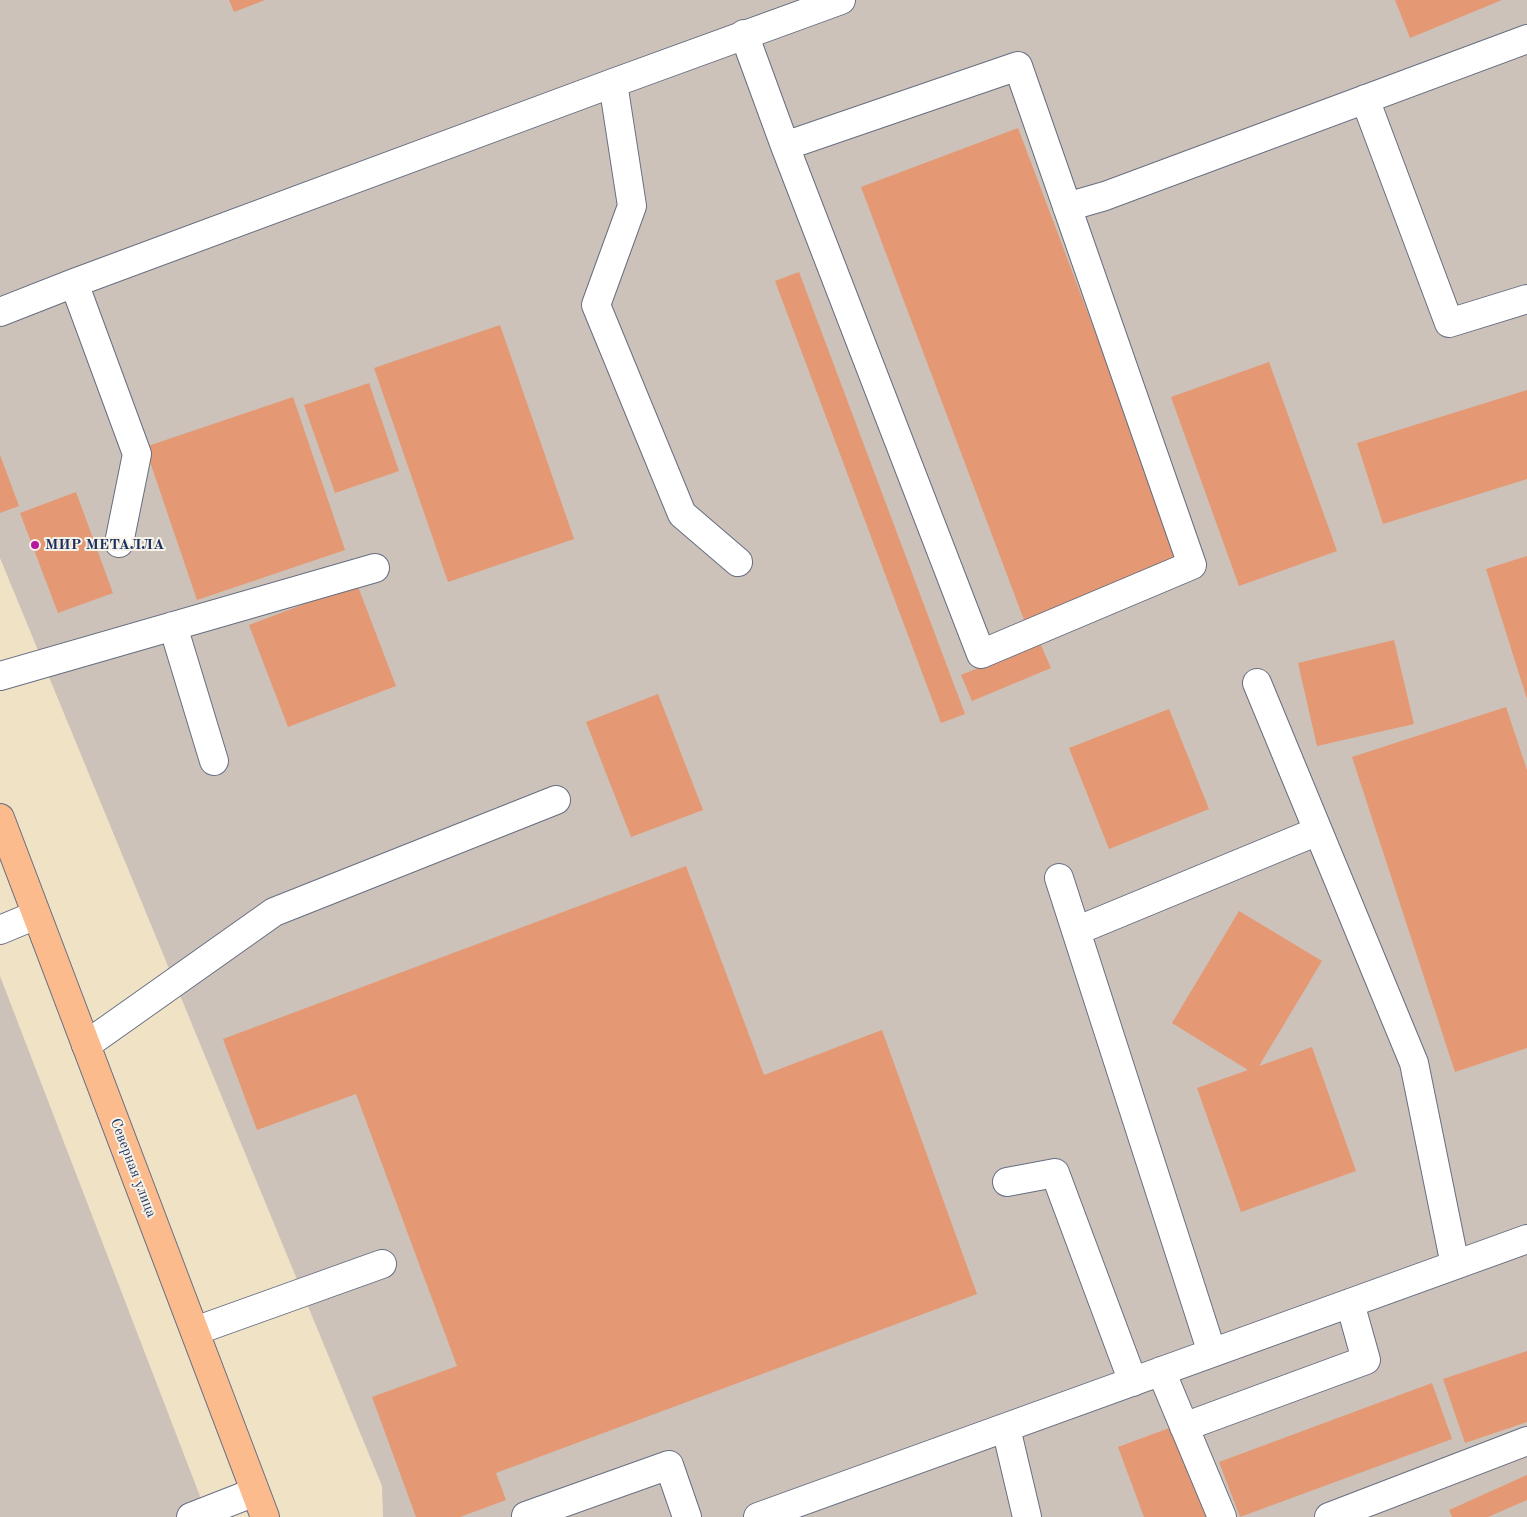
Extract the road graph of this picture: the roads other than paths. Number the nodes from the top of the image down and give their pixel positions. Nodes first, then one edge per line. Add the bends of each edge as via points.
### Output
1 (841, 0) edge
2 (744, 34) junction
3 (1526, 42) edge
4 (613, 83) junction
5 (1365, 99) junction
6 (785, 146) junction
7 (1067, 207) junction
8 (74, 283) junction
9 (1527, 299) edge
10 (0, 312) edge
11 (119, 543) dead end
12 (738, 562) dead end
13 (375, 568) dead end
14 (173, 626) junction
15 (0, 676) edge
16 (1257, 682) dead end
17 (214, 761) dead end
18 (556, 800) dead end
19 (0, 818) edge
20 (1318, 830) junction
21 (1059, 878) dead end
22 (36, 915) junction
23 (0, 930) edge
24 (1076, 931) junction
25 (86, 1045) junction
26 (1007, 1182) dead end
27 (1527, 1239) edge
28 (382, 1264) dead end
29 (1455, 1265) junction
30 (1350, 1303) junction
31 (195, 1331) junction
32 (1212, 1353) junction
33 (1162, 1371) junction
34 (1132, 1382) junction
35 (1184, 1426) junction
36 (1006, 1428) junction
37 (1527, 1441) edge
38 (260, 1505) edge
39 (526, 1516) edge
40 (191, 1517) edge
41 (686, 1517) edge
42 (758, 1517) edge
43 (1027, 1517) edge
44 (1222, 1517) edge
45 (1329, 1517) edge

1 - 2 lane
2 - 4 lane
2 - 6 lane
3 - 5 lane
4 - 8 lane
4 - 12 lane via 632,206 596,305 682,514
5 - 7 lane via 1105,196
5 - 9 lane via 1449,323
6 - 7 lane via 1018,66
6 - 7 lane via 981,654 1192,565
8 - 10 lane
8 - 11 lane via 137,454
13 - 14 lane
14 - 15 lane
14 - 17 lane
16 - 20 lane
18 - 25 lane via 274,912
19 - 22 main road, Северная улица
20 - 24 lane
20 - 29 lane via 1414,1063
21 - 24 lane
22 - 23 lane
22 - 25 main road, Северная улица
24 - 32 lane
25 - 31 main road, Северная улица
26 - 34 lane via 1055,1173
27 - 29 lane
28 - 31 lane
29 - 30 lane
30 - 32 lane
30 - 35 lane via 1366,1360
31 - 38 main road, Северная улица
32 - 33 lane
33 - 34 lane
33 - 35 lane
34 - 36 lane
35 - 44 lane
36 - 42 lane
36 - 43 lane
37 - 45 lane
38 - 40 lane
39 - 41 lane via 669,1465

